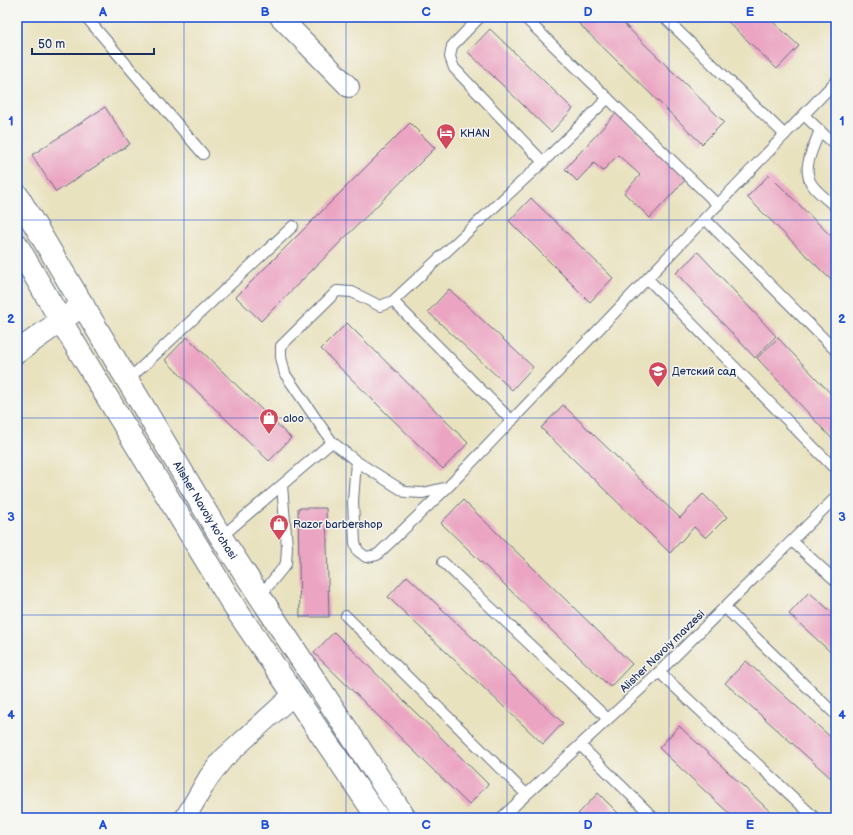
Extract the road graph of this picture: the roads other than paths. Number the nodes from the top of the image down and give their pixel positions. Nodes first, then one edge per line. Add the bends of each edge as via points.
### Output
1 (86, 17) edge
2 (280, 17) edge
3 (480, 17) edge
4 (524, 17) edge
5 (664, 17) edge
6 (836, 80) edge
7 (350, 87) dead end
8 (608, 98) junction
9 (804, 115) junction
10 (820, 130) junction
11 (785, 135) junction
12 (836, 146) edge
13 (203, 154) dead end
14 (543, 162) junction
15 (17, 195) edge
16 (718, 205) junction
17 (836, 207) edge
18 (705, 219) junction
19 (294, 226) dead end
20 (17, 245) edge
21 (648, 279) junction
22 (393, 301) junction
23 (83, 305) junction
24 (61, 321) junction
25 (836, 351) edge
26 (17, 352) edge
27 (128, 380) junction
28 (512, 420) junction
29 (332, 442) junction
30 (356, 461) junction
31 (836, 470) edge
32 (282, 485) junction
33 (448, 487) junction
34 (836, 497) edge
35 (221, 537) junction
36 (792, 541) junction
37 (443, 562) dead end
38 (836, 581) edge
39 (260, 596) junction
40 (725, 608) junction
41 (346, 616) dead end
42 (659, 672) junction
43 (294, 694) junction
44 (836, 715) edge
45 (608, 720) junction
46 (580, 744) junction
47 (526, 794) junction
48 (507, 816) edge
49 (185, 818) edge
50 (378, 818) edge
51 (405, 818) edge
52 (654, 818) edge
53 (815, 818) edge

1 - 13 lane
2 - 7 street
3 - 14 lane via 452,46 450,57 454,68
4 - 8 lane
5 - 11 lane
6 - 9 lane
8 - 14 lane
8 - 16 lane
9 - 10 lane
9 - 11 lane
10 - 12 lane
10 - 17 lane via 809,161 808,172 813,186
11 - 16 lane
14 - 22 lane
15 - 23 main road, Alisher Navoiy ko'chasi
16 - 18 lane
18 - 21 lane
18 - 25 lane
19 - 27 lane
20 - 24 main road
21 - 28 lane
21 - 31 lane
22 - 28 lane
22 - 29 lane via 380,306 352,292 337,291 281,346 285,374
23 - 24 main road
23 - 27 main road, Alisher Navoiy ko'chasi
24 - 26 main road
24 - 43 main road via 235,608
27 - 35 main road, Alisher Navoiy ko'chasi
28 - 33 lane
29 - 30 lane
29 - 32 lane
30 - 33 lane via 406,492 423,493
30 - 33 lane via 353,502 355,544 358,551 366,557 378,555
32 - 35 lane
32 - 39 lane via 286,564
34 - 36 lane, Alisher Navoiy mavzesi
35 - 39 main road, Alisher Navoiy ko'chasi
36 - 38 lane
36 - 40 lane, Alisher Navoiy mavzesi
37 - 45 lane
39 - 51 main road, Alisher Navoiy ko'chasi
40 - 42 lane, Alisher Navoiy mavzesi
40 - 44 lane
41 - 47 lane
42 - 45 lane, Alisher Navoiy mavzesi
42 - 53 lane
43 - 49 street via 223,759 209,777
43 - 50 main road
45 - 46 lane, Alisher Navoiy mavzesi
46 - 47 lane, Alisher Navoiy mavzesi
46 - 52 lane
47 - 48 lane, Alisher Navoiy mavzesi

